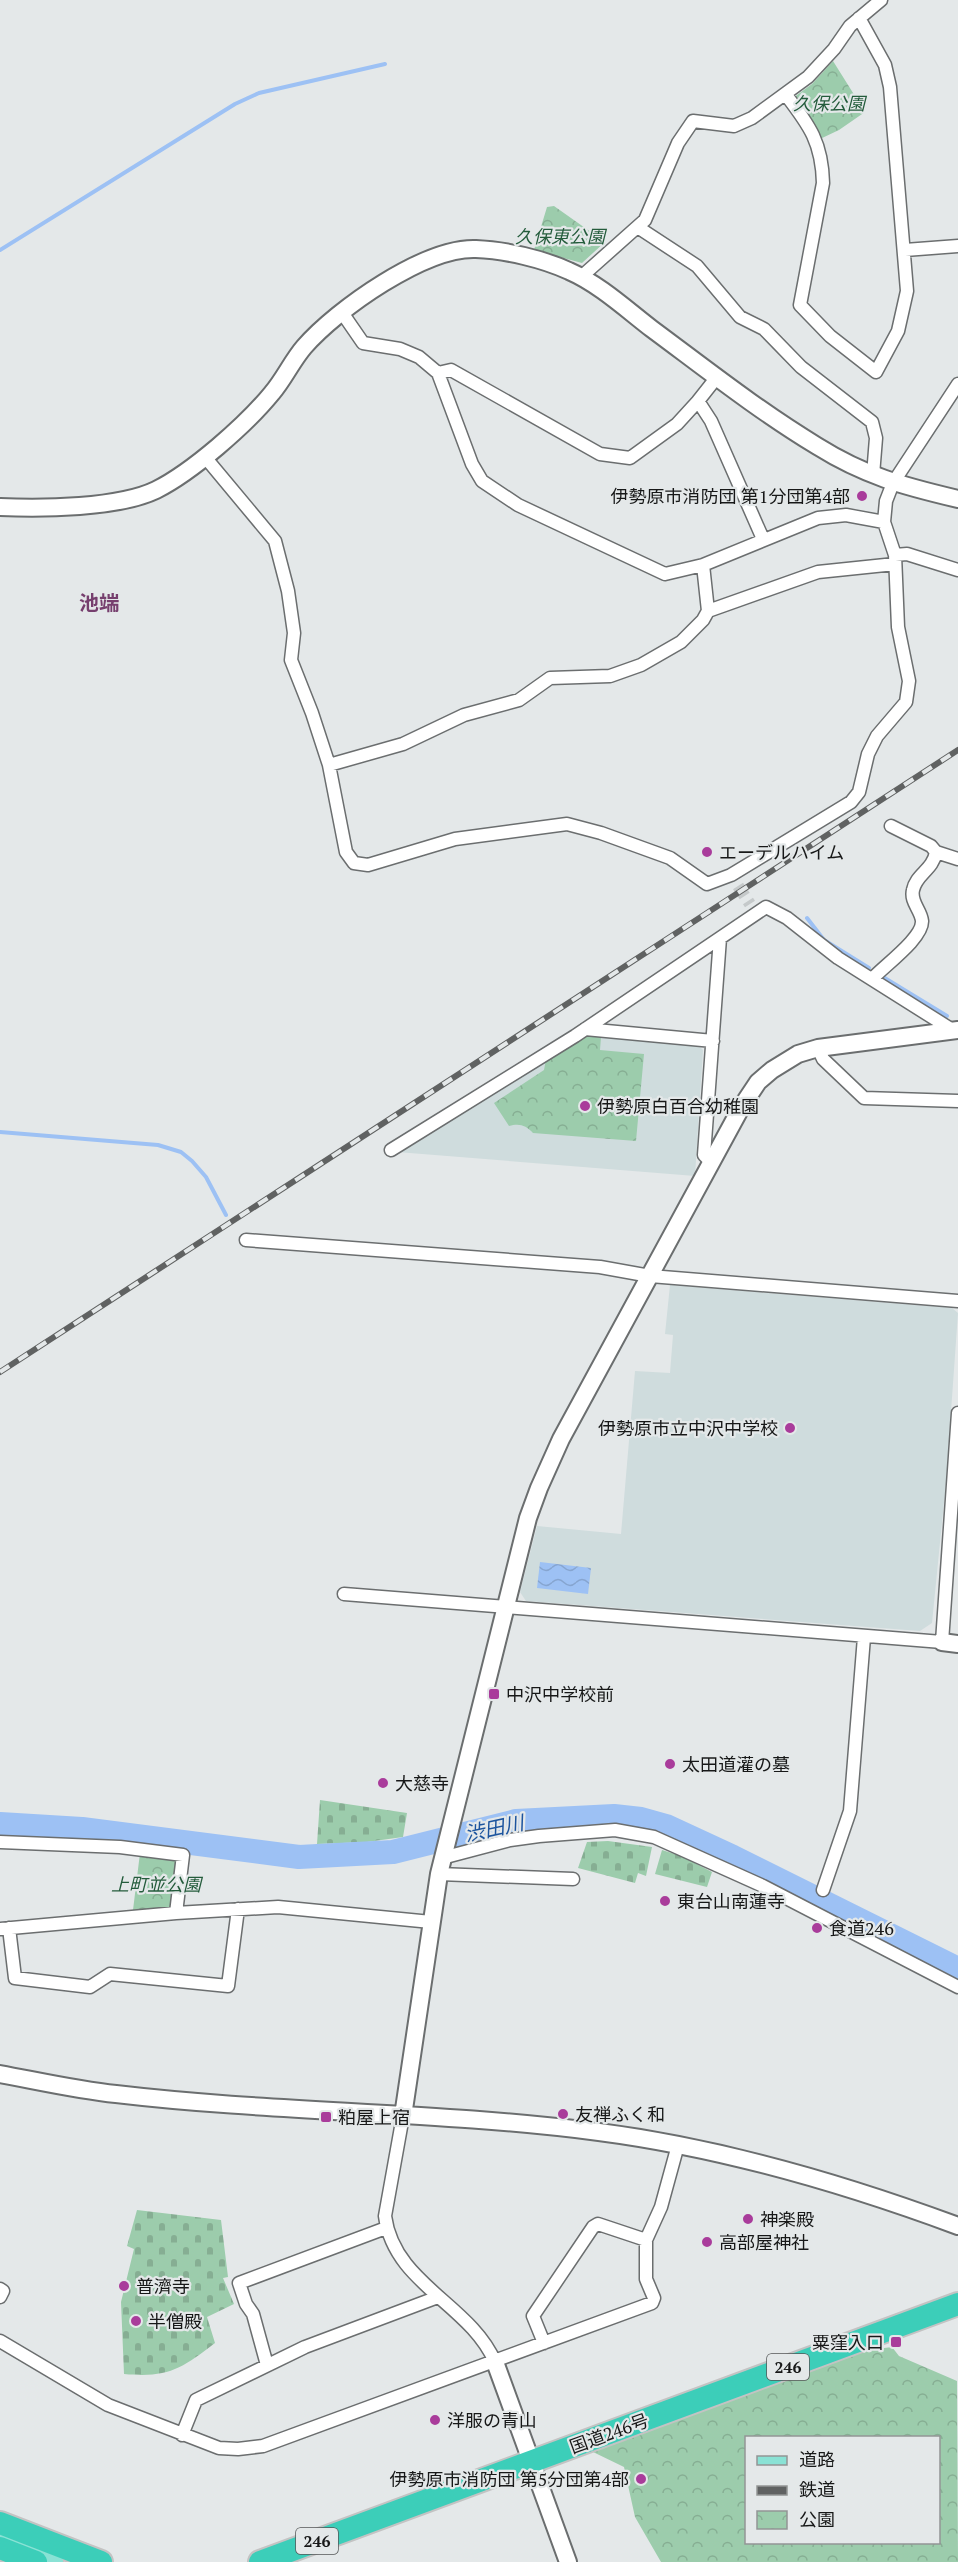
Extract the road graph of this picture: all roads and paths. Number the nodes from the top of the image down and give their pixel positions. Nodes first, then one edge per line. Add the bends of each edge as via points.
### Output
1 (881, 0) edge
2 (860, 18) junction
3 (786, 95) junction
4 (639, 228) junction
5 (958, 246) edge
6 (905, 250) junction
7 (581, 277) junction
8 (343, 314) junction
9 (438, 373) junction
10 (717, 377) junction
11 (958, 384) edge
12 (698, 401) junction
13 (205, 457) junction
14 (873, 476) junction
15 (893, 483) junction
16 (958, 499) edge
17 (0, 507) edge
18 (884, 522) junction
19 (763, 539) junction
20 (895, 560) junction
21 (703, 565) junction
22 (958, 570) edge
23 (708, 611) junction
24 (329, 765) junction
25 (891, 826) dead end
26 (936, 852) junction
27 (958, 860) edge
28 (720, 938) junction
29 (873, 979) junction
30 (585, 1029) junction
31 (956, 1030) edge
32 (712, 1041) junction
33 (818, 1048) junction
34 (958, 1101) edge
35 (391, 1150) dead end
36 (712, 1163) junction
37 (246, 1240) dead end
38 (650, 1276) junction
39 (958, 1301) edge
40 (958, 1413) edge
41 (344, 1594) dead end
42 (505, 1608) junction
43 (864, 1637) junction
44 (950, 1643) edge
45 (0, 1842) edge
46 (442, 1862) junction
47 (573, 1880) dead end
48 (823, 1890) dead end
49 (238, 1909) junction
50 (176, 1913) junction
51 (431, 1922) junction
52 (4, 1928) edge
53 (958, 1987) edge
54 (0, 2074) edge
55 (403, 2116) junction
56 (678, 2145) junction
57 (958, 2226) edge
58 (386, 2228) junction
59 (646, 2240) junction
60 (0, 2289) edge
61 (0, 2297) edge
62 (438, 2297) junction
63 (958, 2304) edge
64 (0, 2340) edge
65 (544, 2343) junction
66 (495, 2362) junction
67 (267, 2365) junction
68 (182, 2434) junction
69 (530, 2462) junction
70 (0, 2523) edge
71 (0, 2532) edge
72 (0, 2550) edge
73 (565, 2561) edge
74 (18, 2562) edge
75 (36, 2562) edge
76 (53, 2562) edge
77 (101, 2562) edge
78 (260, 2562) edge

1 - 2 street
2 - 3 street via 808,77
2 - 6 street via 885,65 890,87
3 - 4 street via 734,126 693,121 678,143
3 - 6 street via 810,125 823,166 800,305 830,336 876,372 892,347 903,314 907,291
4 - 7 street
4 - 14 street via 697,266 740,317 764,329 801,367 872,422 876,438
5 - 6 street
7 - 8 street via 535,260 494,251 461,250 397,274
7 - 10 street
8 - 9 street via 363,343 400,349 430,364
8 - 13 street via 303,349 272,394
9 - 12 street via 451,370 600,454 630,458 677,424
9 - 21 street via 482,481 518,505 665,574
10 - 12 street
10 - 14 street via 815,445
11 - 15 street
12 - 19 street via 711,421
13 - 17 street via 170,482 139,496 72,506
13 - 24 street via 275,541 294,633 291,660
14 - 15 street
15 - 16 street
15 - 18 street
18 - 19 street via 846,515 818,518
18 - 20 street
19 - 21 street
20 - 22 street via 907,554
20 - 23 street via 818,572
20 - 24 street via 898,627 909,681 906,702 877,736 868,754 860,792 851,802 734,880 707,884 670,858 567,824 455,839 368,865 354,863 346,852
21 - 23 street
23 - 24 street via 681,642 640,665 610,676 550,678 519,700 464,715 403,744
25 - 26 street
26 - 27 street
26 - 29 street via 929,870 918,878 913,891 922,926 917,937
28 - 29 street via 753,908 766,907 788,918 824,948
28 - 30 street
28 - 32 street
29 - 31 street
30 - 32 street
30 - 35 street
31 - 33 street
32 - 36 street via 704,1155
33 - 34 street via 823,1059 864,1098
33 - 36 street via 785,1061 758,1082
36 - 38 street
37 - 38 street via 600,1267
38 - 39 street
38 - 42 street via 561,1439 539,1488
40 - 44 street
41 - 42 street
42 - 43 street
42 - 46 street
43 - 44 street
43 - 48 street via 850,1811
45 - 50 street via 120,1847 183,1856
46 - 47 street
46 - 51 street
46 - 53 street via 510,1840 582,1831 631,1832 678,1845
49 - 50 street
49 - 51 street via 278,1907
49 - 52 street via 228,1986 110,1974 90,1987 15,1977
50 - 52 street
51 - 55 street
54 - 55 street via 115,2094
55 - 56 street via 599,2132
55 - 58 street
56 - 57 street via 846,2186
56 - 59 street via 661,2207
58 - 62 street via 406,2267
58 - 67 street via 239,2283 253,2314
59 - 65 street via 646,2279 654,2298 652,2303
59 - 65 street via 598,2224 593,2227 533,2316
60 - 61 street
62 - 66 street via 472,2325
62 - 67 street
63 - 69 highway, 国道246号 / 246
64 - 68 street via 108,2405
65 - 66 street
66 - 68 street via 263,2446 227,2449
66 - 69 street
67 - 68 street via 196,2400
69 - 73 street
69 - 78 highway, 国道246号 / 246
70 - 77 highway
71 - 76 main road
72 - 74 main road
72 - 75 highway

